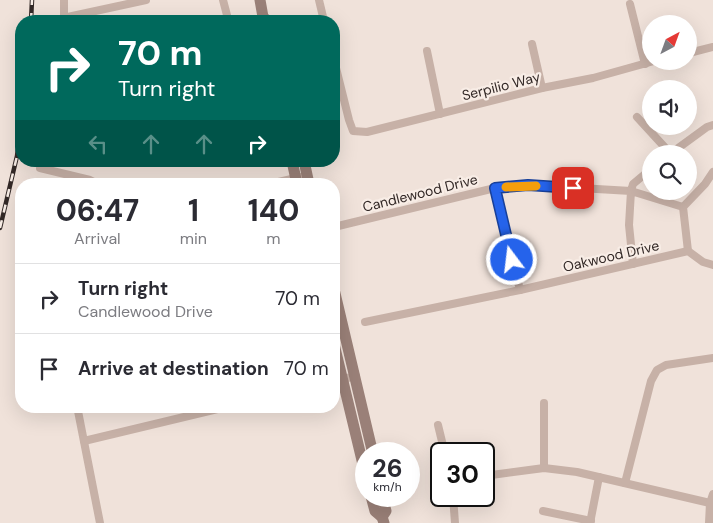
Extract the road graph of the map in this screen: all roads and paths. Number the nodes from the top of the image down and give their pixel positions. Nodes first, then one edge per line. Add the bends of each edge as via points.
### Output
1 (64, 0) edge
2 (146, 0) edge
3 (223, 0) edge
4 (260, 0) edge
5 (318, 0) edge
6 (630, 4) dead end
7 (63, 15) edge
8 (80, 15) edge
9 (227, 15) edge
10 (263, 15) edge
11 (322, 15) edge
12 (532, 44) dead end
13 (713, 47) edge
14 (427, 51) dead end
15 (698, 51) edge
16 (642, 52) edge
17 (642, 65) edge
18 (340, 84) edge
19 (542, 88) junction
20 (440, 114) junction
21 (637, 117) dead end
22 (713, 125) edge
23 (662, 145) edge
24 (682, 145) edge
25 (40, 168) dead end
26 (713, 172) edge
27 (642, 177) edge
28 (82, 178) edge
29 (495, 188) junction
30 (630, 191) junction
31 (683, 207) junction
32 (340, 226) edge
33 (688, 251) junction
34 (633, 264) junction
35 (713, 265) edge
36 (520, 290) junction
37 (340, 313) edge
38 (365, 322) dead end
39 (713, 358) edge
40 (356, 376) junction
41 (340, 379) edge
42 (340, 390) edge
43 (544, 402) dead end
44 (78, 413) edge
45 (201, 413) edge
46 (438, 426) dead end
47 (84, 441) junction
48 (356, 442) edge
49 (370, 442) edge
50 (442, 442) edge
51 (544, 468) junction
52 (495, 475) edge
53 (599, 477) junction
54 (624, 483) junction
55 (713, 494) edge
56 (710, 503) junction
57 (374, 507) edge
58 (385, 507) edge
59 (454, 507) edge
60 (543, 511) dead end
61 (383, 520) edge
62 (591, 522) edge
63 (100, 523) edge
64 (455, 523) edge
65 (709, 523) edge

1 - 7 street
2 - 8 street
3 - 9 street
4 - 10 main road
5 - 11 street
6 - 16 street
12 - 19 street
13 - 15 street
14 - 20 street
17 - 19 street, Serpilio Way
18 - 20 street, Serpilio Way via 353,131 367,132
19 - 20 street, Serpilio Way
21 - 23 street
22 - 24 street
25 - 28 street
26 - 31 street
27 - 30 street
29 - 30 street, Candlewood Drive via 528,185
29 - 32 street, Candlewood Drive
29 - 36 street
30 - 31 street, Candlewood Drive
30 - 34 street
31 - 33 street
33 - 34 street, Oakwood Drive
33 - 35 street
34 - 36 street, Oakwood Drive
36 - 38 street, Oakwood Drive
37 - 40 main road
39 - 54 street via 666,365 657,370 651,381
40 - 41 street
40 - 49 main road
42 - 48 main road
43 - 51 street
44 - 47 street
45 - 47 street
46 - 50 street
47 - 63 street
51 - 52 street
51 - 53 street
53 - 54 street
53 - 62 street
54 - 56 street
55 - 56 street
56 - 65 street
57 - 61 main road
58 - 61 main road
59 - 64 street
60 - 62 street

